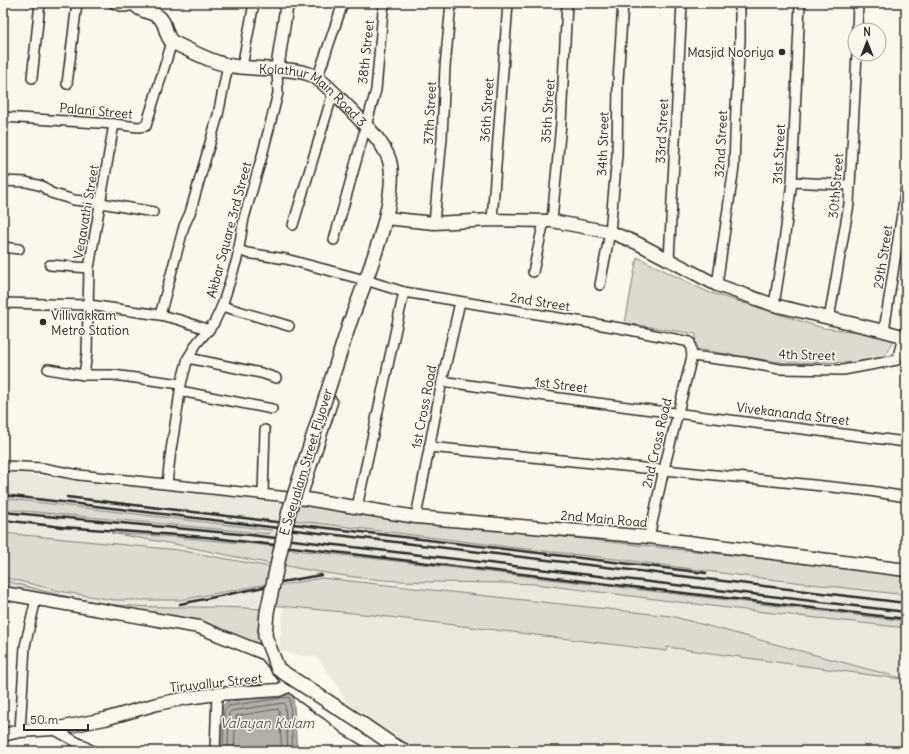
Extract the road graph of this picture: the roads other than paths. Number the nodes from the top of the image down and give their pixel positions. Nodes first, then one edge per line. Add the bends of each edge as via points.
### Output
1 (40, 3) edge
2 (77, 3) edge
3 (113, 3) edge
4 (254, 3) edge
5 (287, 3) edge
6 (343, 3) edge
7 (385, 3) edge
8 (451, 3) edge
9 (508, 3) edge
10 (567, 3) edge
11 (624, 3) edge
12 (682, 3) edge
13 (740, 3) edge
14 (800, 3) edge
15 (858, 3) edge
16 (135, 4) edge
17 (857, 22) edge
18 (172, 42) junction
19 (857, 62) edge
20 (228, 65) junction
21 (242, 67) junction
22 (277, 70) junction
23 (32, 78) dead end
24 (317, 79) junction
25 (66, 84) dead end
26 (333, 93) junction
27 (3, 117) edge
28 (114, 124) junction
29 (366, 126) junction
30 (3, 181) edge
31 (792, 182) junction
32 (850, 185) junction
33 (906, 187) edge
34 (101, 203) junction
35 (153, 212) dead end
36 (492, 220) junction
37 (548, 221) junction
38 (384, 223) junction
39 (434, 223) junction
40 (293, 225) dead end
41 (610, 232) junction
42 (334, 240) dead end
43 (3, 247) edge
44 (19, 249) dead end
45 (238, 250) junction
46 (669, 260) junction
47 (50, 265) dead end
48 (89, 268) junction
49 (533, 272) dead end
50 (367, 280) junction
51 (600, 285) dead end
52 (717, 285) junction
53 (404, 292) junction
54 (460, 302) junction
55 (3, 303) edge
56 (89, 305) junction
57 (774, 305) junction
58 (222, 306) junction
59 (160, 315) junction
60 (829, 319) junction
61 (289, 326) dead end
62 (209, 330) junction
63 (884, 331) junction
64 (904, 337) edge
65 (692, 356) junction
66 (188, 358) junction
67 (48, 369) dead end
68 (84, 375) junction
69 (276, 378) dead end
70 (442, 381) junction
71 (180, 388) junction
72 (272, 409) dead end
73 (677, 414) junction
74 (265, 430) dead end
75 (906, 442) edge
76 (429, 447) junction
77 (3, 466) edge
78 (664, 469) junction
79 (167, 483) junction
80 (263, 493) junction
81 (906, 497) edge
82 (300, 498) junction
83 (357, 508) junction
84 (416, 517) junction
85 (649, 537) junction
86 (906, 570) edge
87 (3, 593) edge
88 (36, 599) junction
89 (288, 681) junction
90 (217, 694) junction
91 (54, 729) junction
92 (20, 732) junction
93 (3, 735) edge
94 (93, 751) edge
95 (215, 751) edge
96 (384, 751) edge
97 (405, 751) edge

1 - 23 street
2 - 25 street
3 - 16 street via 124,7
4 - 21 street
5 - 22 street
6 - 24 street
7 - 29 street, 38th Street via 376,90
8 - 39 street, 37th Street
9 - 36 street, 36th Street
10 - 37 street, 35th Street via 560,123
11 - 41 street, 34th Street via 618,81 617,155
12 - 46 street, 33rd Street
13 - 52 street, 32nd Street via 734,167
14 - 31 street, 31st Street
15 - 17 street
16 - 18 main road via 139,9 159,17 167,38
18 - 20 main road, Kolathur Main Road 3
18 - 28 street, Palani Street via 146,126
19 - 32 street, 30th Street
20 - 21 main road, Kolathur Main Road 3
20 - 59 street via 218,115
21 - 22 main road, Kolathur Main Road 3
22 - 24 main road, Kolathur Main Road 3 via 309,74
22 - 45 street, Akbar Square 3rd Street via 278,93 244,218
24 - 26 main road, Kolathur Main Road 3
26 - 29 main road, Kolathur Main Road 3
26 - 40 street
27 - 28 street, Palani Street
28 - 34 street, Vegavathi Street
29 - 38 main road, Kolathur Main Road 3 via 389,160 390,200
29 - 42 street, 38th Street
30 - 34 street via 26,182 74,200
31 - 32 street
31 - 57 street, 31st Street
32 - 60 street, 30th Street
33 - 63 street, 29th Street
34 - 35 street
34 - 48 street, Vegavathi Street
36 - 37 street
36 - 39 street
37 - 41 street
37 - 49 street, 35th Street
38 - 39 street
38 - 50 street via 387,232
38 - 97 main road, E Seeyalam Street Flyover, bridge via 289,511 267,612 265,636 278,669 393,746
41 - 46 street
41 - 51 street, 34th Street
43 - 44 street
45 - 50 street via 286,259
45 - 58 street, Akbar Square 3rd Street
46 - 52 street
47 - 48 street
48 - 56 street, Vegavathi Street
50 - 53 street, 2nd Street
50 - 82 street
52 - 57 street
53 - 54 street, 2nd Street
53 - 83 street
54 - 65 street, 2nd Street via 690,342
54 - 70 street, 1st Cross Road
55 - 56 street
56 - 59 street
56 - 68 street, Vegavathi Street
57 - 60 street
58 - 61 street
58 - 62 street, Akbar Square 3rd Street
59 - 62 street
60 - 63 street
62 - 66 street, Akbar Square 3rd Street
63 - 64 street
64 - 65 street, 4th Street via 897,360 843,370 780,368
65 - 73 street, 2nd Cross Road
66 - 69 street
66 - 71 street, Akbar Square 3rd Street
67 - 68 street
68 - 71 street via 113,375
70 - 73 street, 1st Street
70 - 76 street, 1st Cross Road
71 - 72 street
71 - 79 street, Akbar Square 3rd Street
73 - 75 street, Vivekananda Street
73 - 78 street, 2nd Cross Road
74 - 80 street
76 - 78 street
76 - 84 street, 1st Cross Road
77 - 79 street via 42,468 79,475
78 - 81 street
78 - 85 street, 2nd Cross Road
79 - 80 street
80 - 82 street
82 - 83 street, 2nd Main Road
83 - 84 street, 2nd Main Road
84 - 85 street, 2nd Main Road
85 - 86 street, 2nd Main Road
87 - 88 street
88 - 89 street via 199,627 266,654
88 - 92 street via 25,646
89 - 90 street, Tiruvallur Street via 279,690
89 - 96 street via 303,696 346,728
90 - 91 street, Tiruvallur Street via 163,703 105,719
90 - 95 street
91 - 92 street, Tiruvallur Street
91 - 94 street
92 - 93 street, Tiruvallur Street

